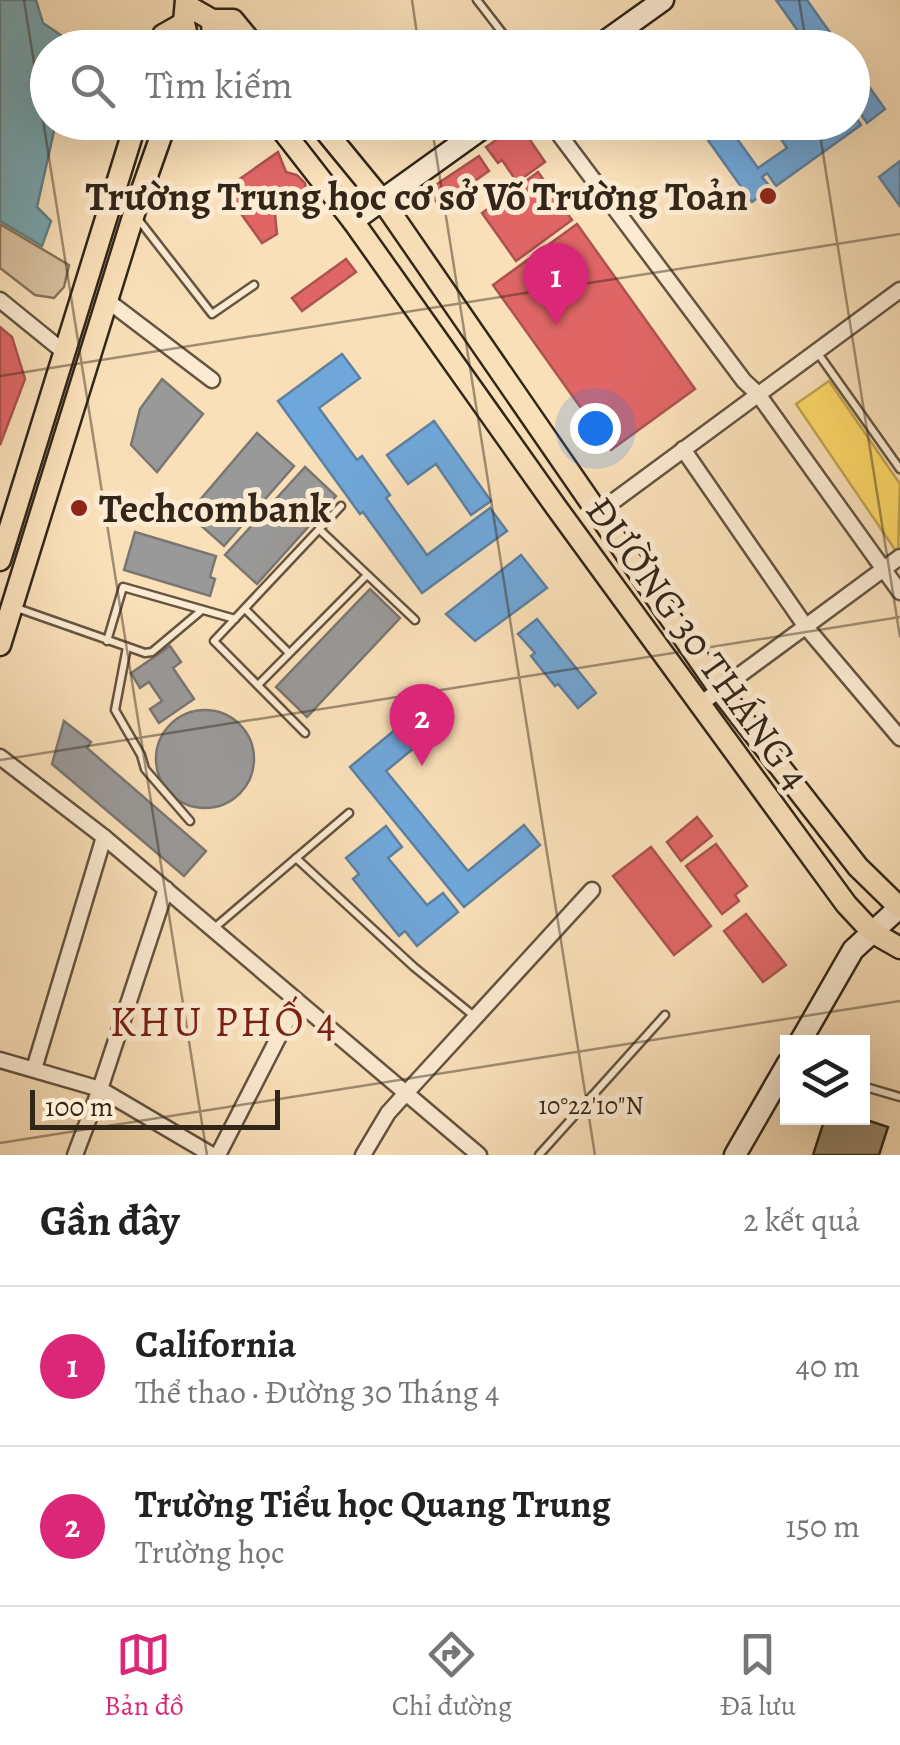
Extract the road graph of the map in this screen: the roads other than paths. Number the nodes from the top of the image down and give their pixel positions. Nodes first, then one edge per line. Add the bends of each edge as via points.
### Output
1 (477, 0) edge
2 (663, 0) edge
3 (186, 10) edge
4 (212, 20) junction
5 (167, 30) edge
6 (212, 30) edge
7 (241, 30) edge
8 (500, 30) edge
9 (621, 30) edge
10 (130, 140) edge
11 (160, 140) edge
12 (290, 140) edge
13 (333, 140) edge
14 (466, 140) edge
15 (563, 140) edge
16 (382, 200) junction
17 (134, 214) junction
18 (353, 221) junction
19 (254, 285) dead end
20 (900, 290) edge
21 (0, 300) edge
22 (108, 301) junction
23 (487, 351) junction
24 (64, 352) junction
25 (816, 352) junction
26 (459, 370) junction
27 (212, 380) dead end
28 (758, 394) junction
29 (684, 449) junction
30 (900, 469) edge
31 (341, 506) dead end
32 (599, 512) junction
33 (6, 516) edge
34 (36, 527) junction
35 (319, 529) junction
36 (1, 556) edge
37 (900, 558) edge
38 (25, 566) junction
39 (882, 570) junction
40 (366, 576) junction
41 (900, 592) edge
42 (9, 598) edge
43 (245, 608) junction
44 (202, 610) junction
45 (235, 619) junction
46 (415, 620) dead end
47 (806, 626) junction
48 (107, 641) junction
49 (0, 645) edge
50 (127, 648) junction
51 (289, 654) junction
52 (258, 685) junction
53 (720, 690) junction
54 (699, 705) junction
55 (305, 733) dead end
56 (900, 738) edge
57 (0, 757) edge
58 (349, 813) dead end
59 (190, 821) dead end
60 (104, 837) junction
61 (296, 858) junction
62 (166, 889) junction
63 (592, 890) dead end
64 (900, 907) edge
65 (213, 929) junction
66 (872, 932) junction
67 (900, 948) edge
68 (298, 1002) junction
69 (665, 1015) dead end
70 (474, 1016) junction
71 (804, 1035) edge
72 (0, 1060) edge
73 (34, 1069) junction
74 (780, 1078) edge
75 (870, 1088) edge
76 (100, 1089) junction
77 (406, 1092) junction
78 (900, 1098) edge
79 (75, 1155) edge
80 (215, 1155) edge
81 (363, 1155) edge
82 (479, 1155) edge
83 (539, 1155) edge
84 (735, 1155) edge

1 - 8 lane
2 - 9 street
3 - 4 main road
3 - 5 main road
4 - 6 main road
4 - 7 main road via 233,20
10 - 24 main road
11 - 17 main road
12 - 18 main road, ĐƯỜNG 30 THÁNG 4
13 - 16 main road, ĐƯỜNG 30 THÁNG 4
14 - 16 street
15 - 28 street
16 - 18 street
16 - 23 main road, ĐƯỜNG 30 THÁNG 4
17 - 19 lane via 212,314
17 - 22 main road
18 - 26 main road, ĐƯỜNG 30 THÁNG 4
20 - 25 street
21 - 24 street
22 - 27 street
22 - 34 main road
23 - 26 main road
23 - 32 main road, ĐƯỜNG 30 THÁNG 4
24 - 33 main road
25 - 28 street
25 - 30 lane
26 - 54 main road, ĐƯỜNG 30 THÁNG 4
28 - 29 street
28 - 39 street
29 - 32 street
29 - 47 street
31 - 35 lane
32 - 53 main road, ĐƯỜNG 30 THÁNG 4
33 - 34 street
33 - 36 main road
34 - 38 main road
35 - 40 lane
35 - 43 lane
36 - 38 street
37 - 39 street
38 - 42 main road
39 - 41 street
39 - 47 street
40 - 46 lane
40 - 51 lane
42 - 48 lane
42 - 49 main road
43 - 45 lane
43 - 51 lane
44 - 45 lane
44 - 48 lane via 123,587
44 - 50 lane via 152,652
45 - 52 lane via 214,641
47 - 53 street
47 - 56 street
48 - 50 lane
50 - 59 lane via 114,710 145,769
51 - 52 lane
52 - 55 lane
53 - 54 street
53 - 64 main road, ĐƯỜNG 30 THÁNG 4 via 858,866
54 - 66 main road, ĐƯỜNG 30 THÁNG 4
57 - 60 street
58 - 61 lane
60 - 62 street
60 - 73 street
61 - 65 lane
61 - 70 lane
62 - 65 street
62 - 76 street
63 - 70 street
64 - 66 street
65 - 68 street
66 - 67 main road, ĐƯỜNG 30 THÁNG 4
66 - 71 street via 853,950
68 - 77 street
68 - 80 street
69 - 83 lane
70 - 77 street
72 - 73 street
73 - 76 street
74 - 84 street
75 - 78 lane
76 - 79 street
76 - 80 street
77 - 81 street
77 - 82 street

